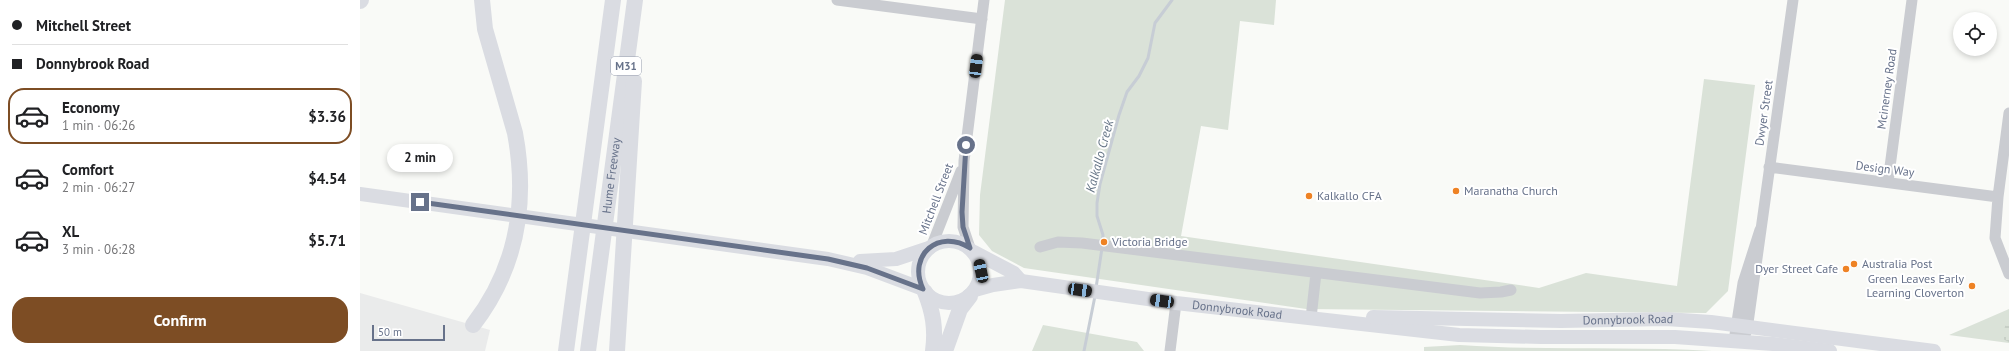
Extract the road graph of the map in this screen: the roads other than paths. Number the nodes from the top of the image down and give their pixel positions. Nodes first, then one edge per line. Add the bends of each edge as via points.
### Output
1 (482, 0) edge
2 (613, 0) edge
3 (636, 0) edge
4 (837, 0) edge
5 (984, 0) edge
6 (1793, 0) edge
7 (1912, 0) edge
8 (982, 19) junction
9 (2009, 113) edge
10 (964, 161) junction
11 (1769, 167) junction
12 (1888, 182) junction
13 (360, 186) edge
14 (360, 194) edge
15 (1998, 197) junction
16 (464, 208) junction
17 (930, 247) junction
18 (1040, 247) dead end
19 (972, 250) junction
20 (828, 259) junction
21 (1316, 273) junction
22 (2009, 274) edge
23 (1021, 281) junction
24 (1511, 290) dead end
25 (924, 291) junction
26 (973, 293) junction
27 (1176, 303) junction
28 (1315, 319) junction
29 (473, 325) dead end
30 (1742, 325) junction
31 (1734, 341) junction
32 (566, 351) edge
33 (588, 351) edge
34 (617, 351) edge
35 (933, 351) edge
36 (945, 351) edge
37 (1170, 351) edge
38 (1830, 351) edge
39 (1934, 351) edge

1 - 29 highway via 485,29 515,133 521,189 516,233 509,263 492,299
2 - 32 highway, Hume Freeway / M31
3 - 33 highway, Hume Freeway / M31
3 - 34 highway via 637,40
4 - 8 street
5 - 8 street, Mitchell Street
6 - 11 street, Dwyer Street
7 - 12 street, Mcinerney Road
8 - 10 street, Mitchell Street
9 - 15 street
10 - 17 street, Mitchell Street
10 - 19 street, Mitchell Street via 963,227
11 - 12 street, Design Way
11 - 30 street, Dwyer Street via 1760,230 1743,283
12 - 15 street, Design Way
13 - 16 main road
14 - 16 main road
15 - 22 street via 1995,238
16 - 20 main road
17 - 19 main road via 940,242 952,241
17 - 20 main road via 905,257 887,260
17 - 25 main road via 919,263 919,281
18 - 21 street via 1068,242 1091,244
19 - 23 main road via 1014,273
19 - 26 main road via 979,261 981,271 980,281
20 - 25 main road via 867,268
21 - 24 street via 1480,293
21 - 28 street
23 - 26 main road, Donnybrook Road via 993,285
23 - 27 main road, Donnybrook Road
25 - 26 main road via 942,303 956,302
25 - 35 highway via 934,319
26 - 36 highway via 960,309
27 - 28 main road, Donnybrook Road
27 - 37 street
28 - 30 main road, Donnybrook Road via 1666,319
28 - 31 main road, Donnybrook Road via 1459,335 1675,337
30 - 31 street, Dwyer Street
30 - 39 main road, Donnybrook Road
31 - 38 main road, Donnybrook Road

